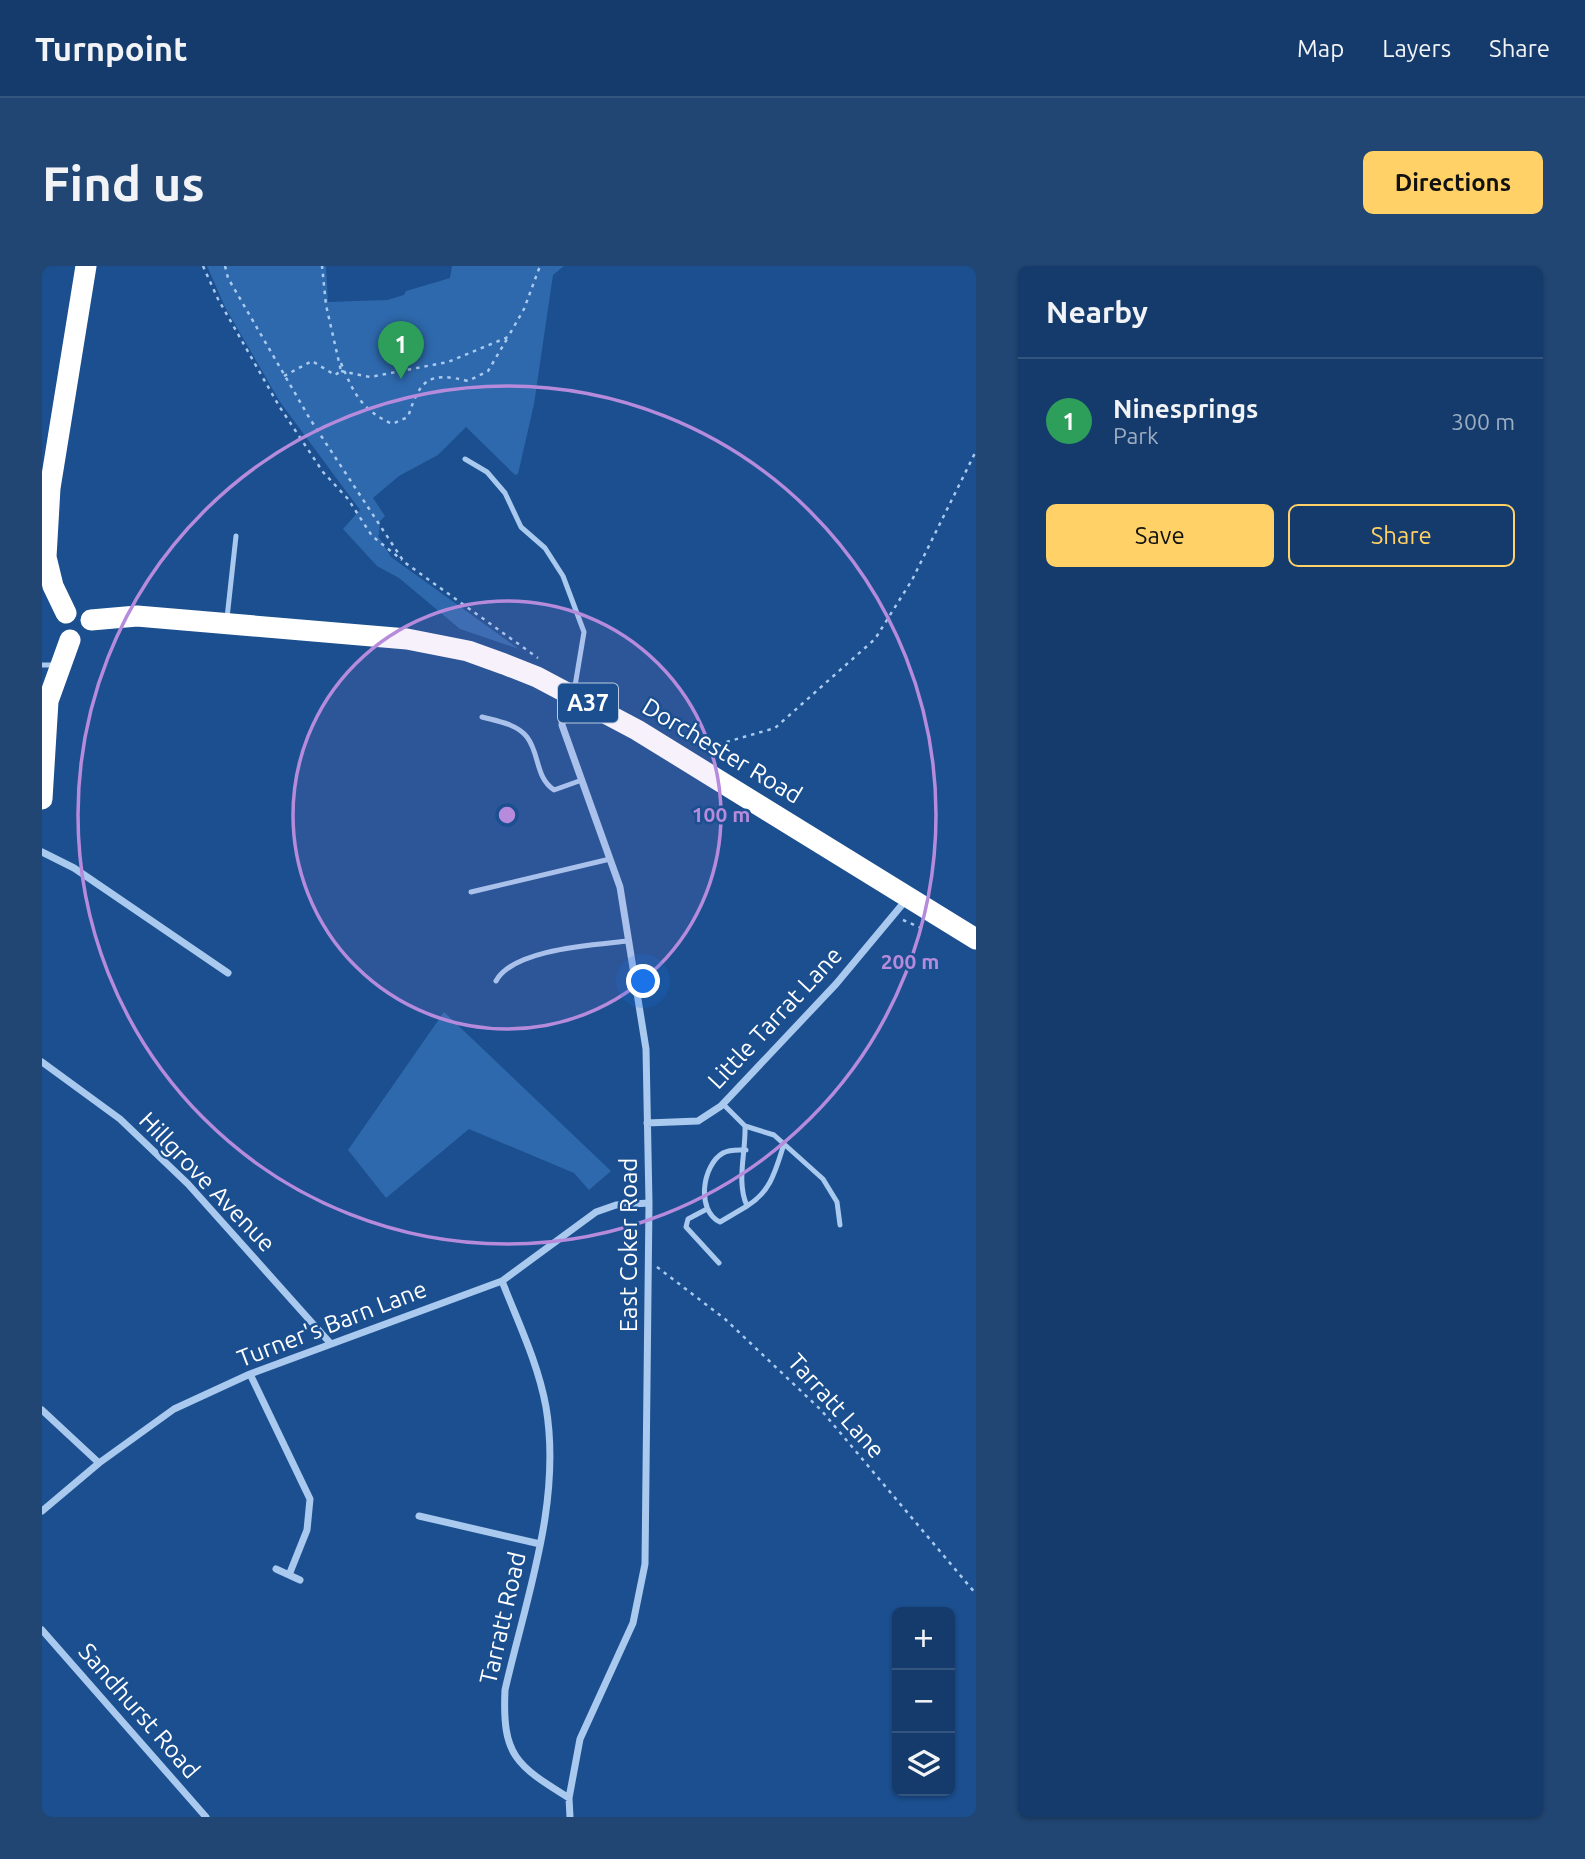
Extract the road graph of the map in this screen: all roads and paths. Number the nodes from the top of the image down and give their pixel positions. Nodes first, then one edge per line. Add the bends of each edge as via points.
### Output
1 (86, 266) edge
2 (203, 266) edge
3 (225, 266) edge
4 (322, 266) edge
5 (540, 266) edge
6 (508, 337) junction
7 (341, 363) junction
8 (341, 371) junction
9 (284, 376) junction
10 (976, 450) edge
11 (465, 459) dead end
12 (236, 536) dead end
13 (44, 556) edge
14 (404, 562) junction
15 (66, 613) junction
16 (91, 620) junction
17 (226, 625) junction
18 (70, 640) junction
19 (544, 662) dead end
20 (51, 665) edge
21 (568, 693) junction
22 (482, 717) dead end
23 (702, 749) dead end
24 (582, 780) junction
25 (42, 799) edge
26 (42, 852) edge
27 (610, 859) junction
28 (471, 892) dead end
29 (908, 897) junction
30 (971, 933) edge
31 (628, 941) junction
32 (228, 974) dead end
33 (496, 981) dead end
34 (42, 1062) edge
35 (723, 1104) junction
36 (647, 1124) junction
37 (745, 1126) junction
38 (784, 1144) junction
39 (746, 1150) junction
40 (649, 1203) junction
41 (747, 1206) junction
42 (706, 1209) junction
43 (840, 1225) dead end
44 (719, 1263) dead end
45 (649, 1264) junction
46 (502, 1281) junction
47 (331, 1344) junction
48 (250, 1374) junction
49 (42, 1410) edge
50 (99, 1464) junction
51 (42, 1511) edge
52 (419, 1516) dead end
53 (540, 1544) junction
54 (276, 1569) dead end
55 (289, 1575) junction
56 (300, 1580) dead end
57 (976, 1594) edge
58 (42, 1630) edge
59 (569, 1798) junction
60 (206, 1817) edge
61 (570, 1817) edge

1 - 13 highway via 50,488
2 - 14 path via 279,406 323,472 372,536
3 - 9 path
4 - 7 path via 326,305
5 - 6 path
6 - 7 path via 488,371 468,381 444,375 428,379 416,393 408,417 392,424 355,396
6 - 8 path via 448,362 370,377
7 - 8 path
8 - 9 path via 328,373 312,361
9 - 14 path
10 - 23 path via 912,580 875,639 775,728
11 - 21 lane via 487,472 505,493 521,527 545,548 563,576 584,632 581,662
12 - 17 lane
13 - 15 highway
14 - 19 path
15 - 16 highway via 80,610
15 - 18 highway via 60,628
16 - 17 highway, Dorchester Road / A37 via 137,617
16 - 18 highway via 89,635
17 - 21 highway, Dorchester Road / A37 via 436,644 504,664
18 - 20 highway
20 - 25 highway
21 - 24 street, East Coker Road via 562,725
21 - 29 highway, Dorchester Road / A37 via 637,730
22 - 24 lane via 509,724 526,735 543,781 554,790
24 - 27 street, East Coker Road
26 - 32 street via 74,868
27 - 28 lane
27 - 31 street, East Coker Road via 620,887
29 - 30 highway, Dorchester Road / A37
29 - 35 street, Little Tarrat Lane via 836,984
31 - 33 lane via 580,946 522,960 502,969
31 - 36 street, East Coker Road via 646,1048
34 - 47 street, Hillgrove Avenue via 120,1119 188,1184
35 - 36 street, Little Tarrat Lane via 698,1121
35 - 37 lane
36 - 40 street, East Coker Road
37 - 38 lane via 768,1131
37 - 39 lane
38 - 41 lane via 774,1178 762,1198
38 - 43 lane via 823,1179 837,1202
39 - 41 lane via 741,1183
39 - 42 lane via 725,1151 713,1163 704,1191
40 - 45 street, East Coker Road
40 - 46 street, Turner's Barn Lane via 616,1205 596,1212
41 - 42 lane via 720,1222
42 - 44 lane via 688,1219 686,1227
45 - 57 path, Tarratt Lane via 661,1268 725,1319 821,1410
45 - 59 street, East Coker Road via 645,1564 633,1623 580,1739
46 - 47 street, Turner's Barn Lane
46 - 53 street, Tarratt Road via 536,1365 546,1408 550,1468
47 - 48 street, Turner's Barn Lane
48 - 50 street, Turner's Barn Lane via 174,1409
48 - 55 street via 310,1499 307,1530
49 - 50 street
50 - 51 street, Turner's Barn Lane
52 - 53 street, Tarratt Road
53 - 59 street, Tarratt Road via 505,1689 504,1717 509,1746 526,1771
54 - 55 street
55 - 56 street
58 - 60 street, Sandhurst Road
59 - 61 street, East Coker Road

